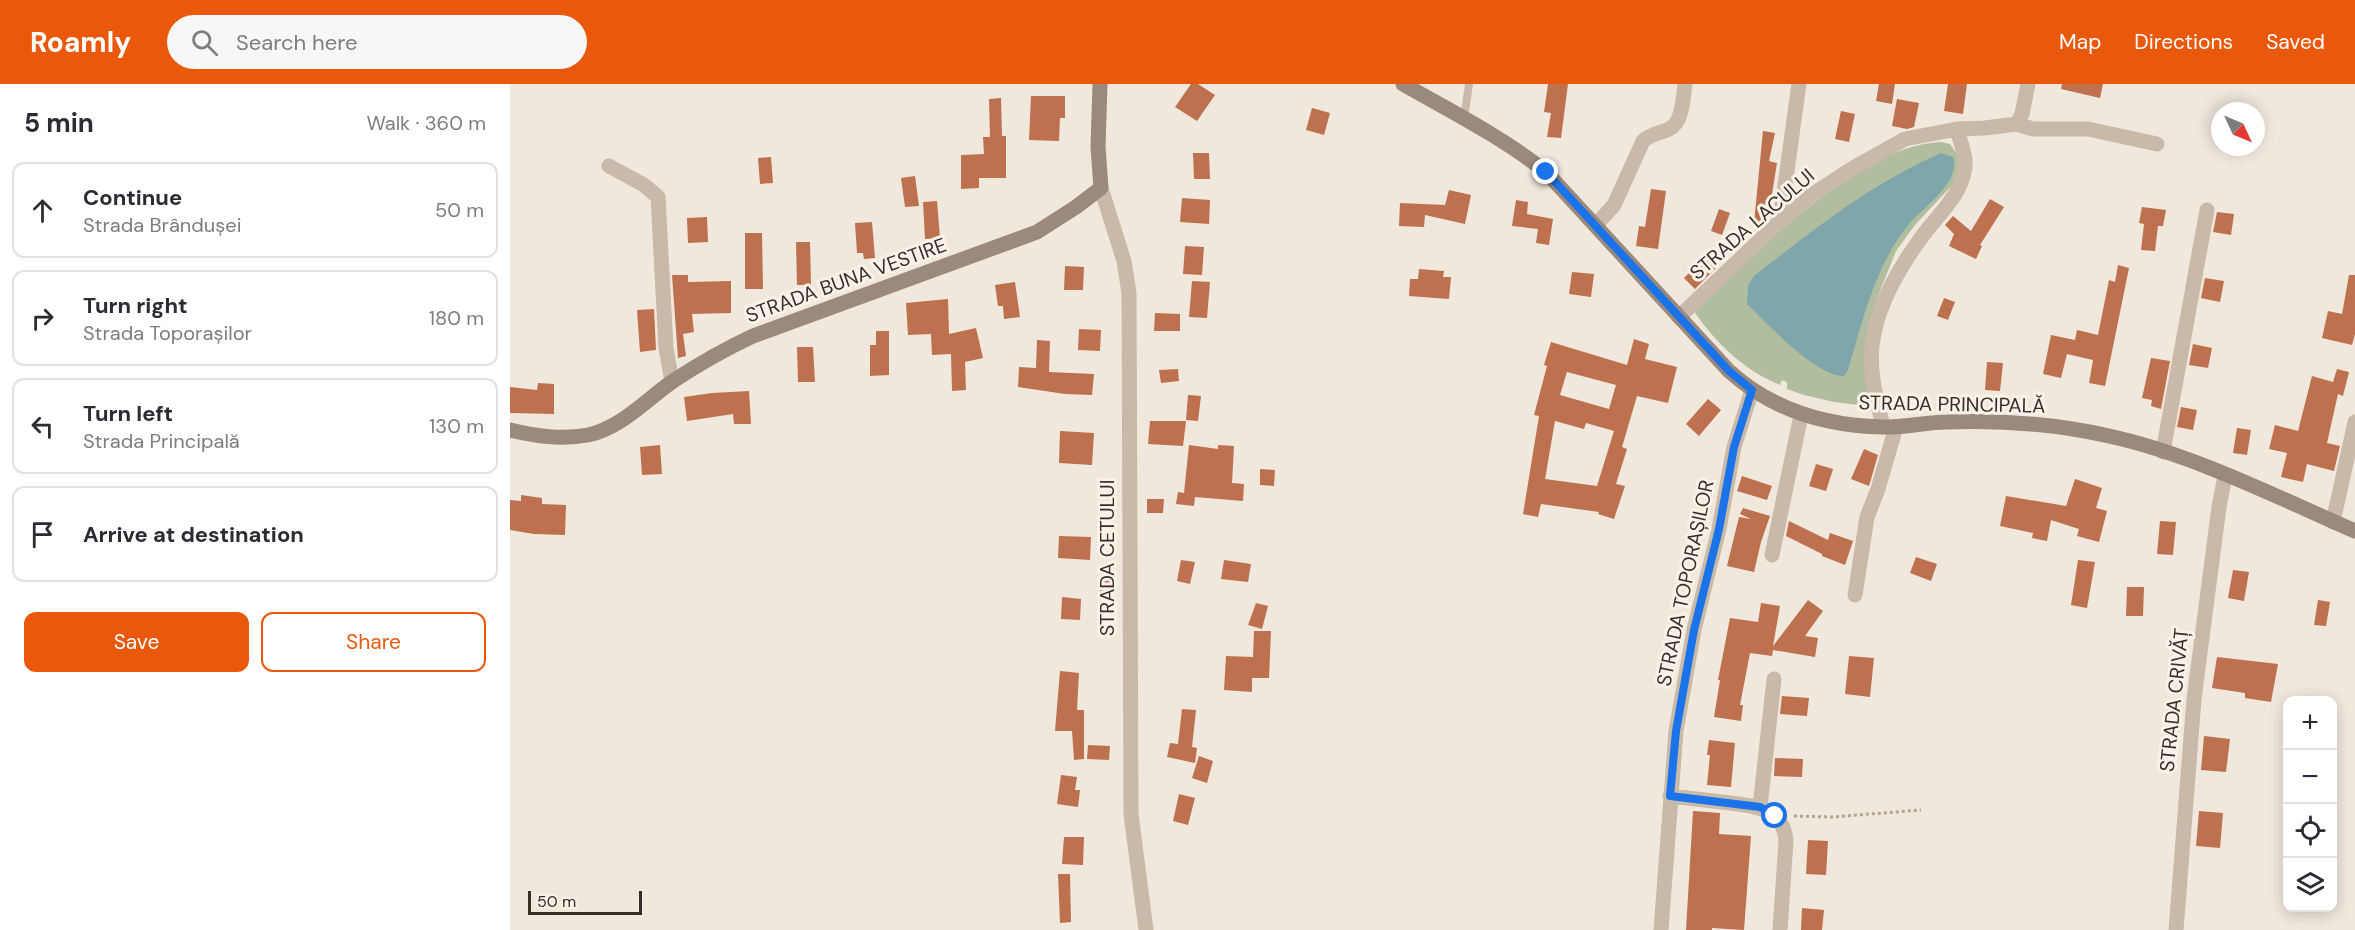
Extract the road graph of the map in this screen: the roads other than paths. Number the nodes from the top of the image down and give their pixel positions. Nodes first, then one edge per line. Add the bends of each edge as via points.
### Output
1 (1100, 84) edge
2 (1403, 84) edge
3 (1469, 84) edge
4 (1685, 84) edge
5 (1799, 84) edge
6 (2028, 84) edge
7 (1464, 119) junction
8 (2017, 124) junction
9 (1957, 129) junction
10 (2157, 144) dead end
11 (609, 166) dead end
12 (1101, 188) junction
13 (2207, 210) dead end
14 (1780, 221) junction
15 (1596, 225) junction
16 (1679, 317) junction
17 (672, 382) junction
18 (1752, 390) junction
19 (1801, 415) junction
20 (2355, 422) edge
21 (1890, 427) junction
22 (510, 430) edge
23 (2163, 452) junction
24 (2225, 476) junction
25 (2333, 522) junction
26 (2355, 531) edge
27 (1772, 555) dead end
28 (1855, 595) dead end
29 (1774, 679) dead end
30 (1670, 796) junction
31 (1760, 807) junction
32 (1146, 930) edge
33 (1661, 930) edge
34 (1780, 930) edge
35 (2175, 930) edge

1 - 12 main road
2 - 7 main road, STRADA PRINCIPALĂ
3 - 7 lane
4 - 15 street via 1678,120 1668,130 1643,141 1614,205
5 - 14 street
6 - 8 street
7 - 15 main road, STRADA PRINCIPALĂ via 1527,157
8 - 9 street, STRADA LACULUI
8 - 10 street, STRADA LACULUI via 2033,129 2088,129
9 - 14 street, STRADA LACULUI via 1905,140 1889,148 1844,173
9 - 21 street via 1965,160 1962,177 1953,198 1899,270 1872,344 1871,373
11 - 17 street via 658,197 666,348
12 - 17 main road, STRADA BUNA VESTIRE via 1037,232 753,336
12 - 32 street, STRADA CETULUI via 1124,261 1129,293 1131,814
13 - 23 street
14 - 16 street, STRADA LACULUI
15 - 16 main road, STRADA PRINCIPALĂ
16 - 18 main road, STRADA PRINCIPALĂ
17 - 22 main road, STRADA BUNA VESTIRE via 623,420 588,435 558,438
18 - 19 main road, STRADA PRINCIPALĂ
18 - 30 street, STRADA TOPORAȘILOR via 1734,447 1694,630 1676,731
19 - 21 main road, STRADA PRINCIPALĂ
19 - 27 street
20 - 25 street
21 - 23 main road, STRADA PRINCIPALĂ via 1947,422 2031,423 2109,436
21 - 28 street via 1878,489 1867,517
23 - 24 main road, STRADA PRINCIPALĂ
24 - 25 main road, STRADA PRINCIPALĂ
24 - 35 street, STRADA CRIVĂȚ via 2194,699
25 - 26 main road, STRADA PRINCIPALĂ
29 - 31 street
30 - 31 street
30 - 33 street, STRADA TOPORAȘILOR
31 - 34 street via 1785,829

